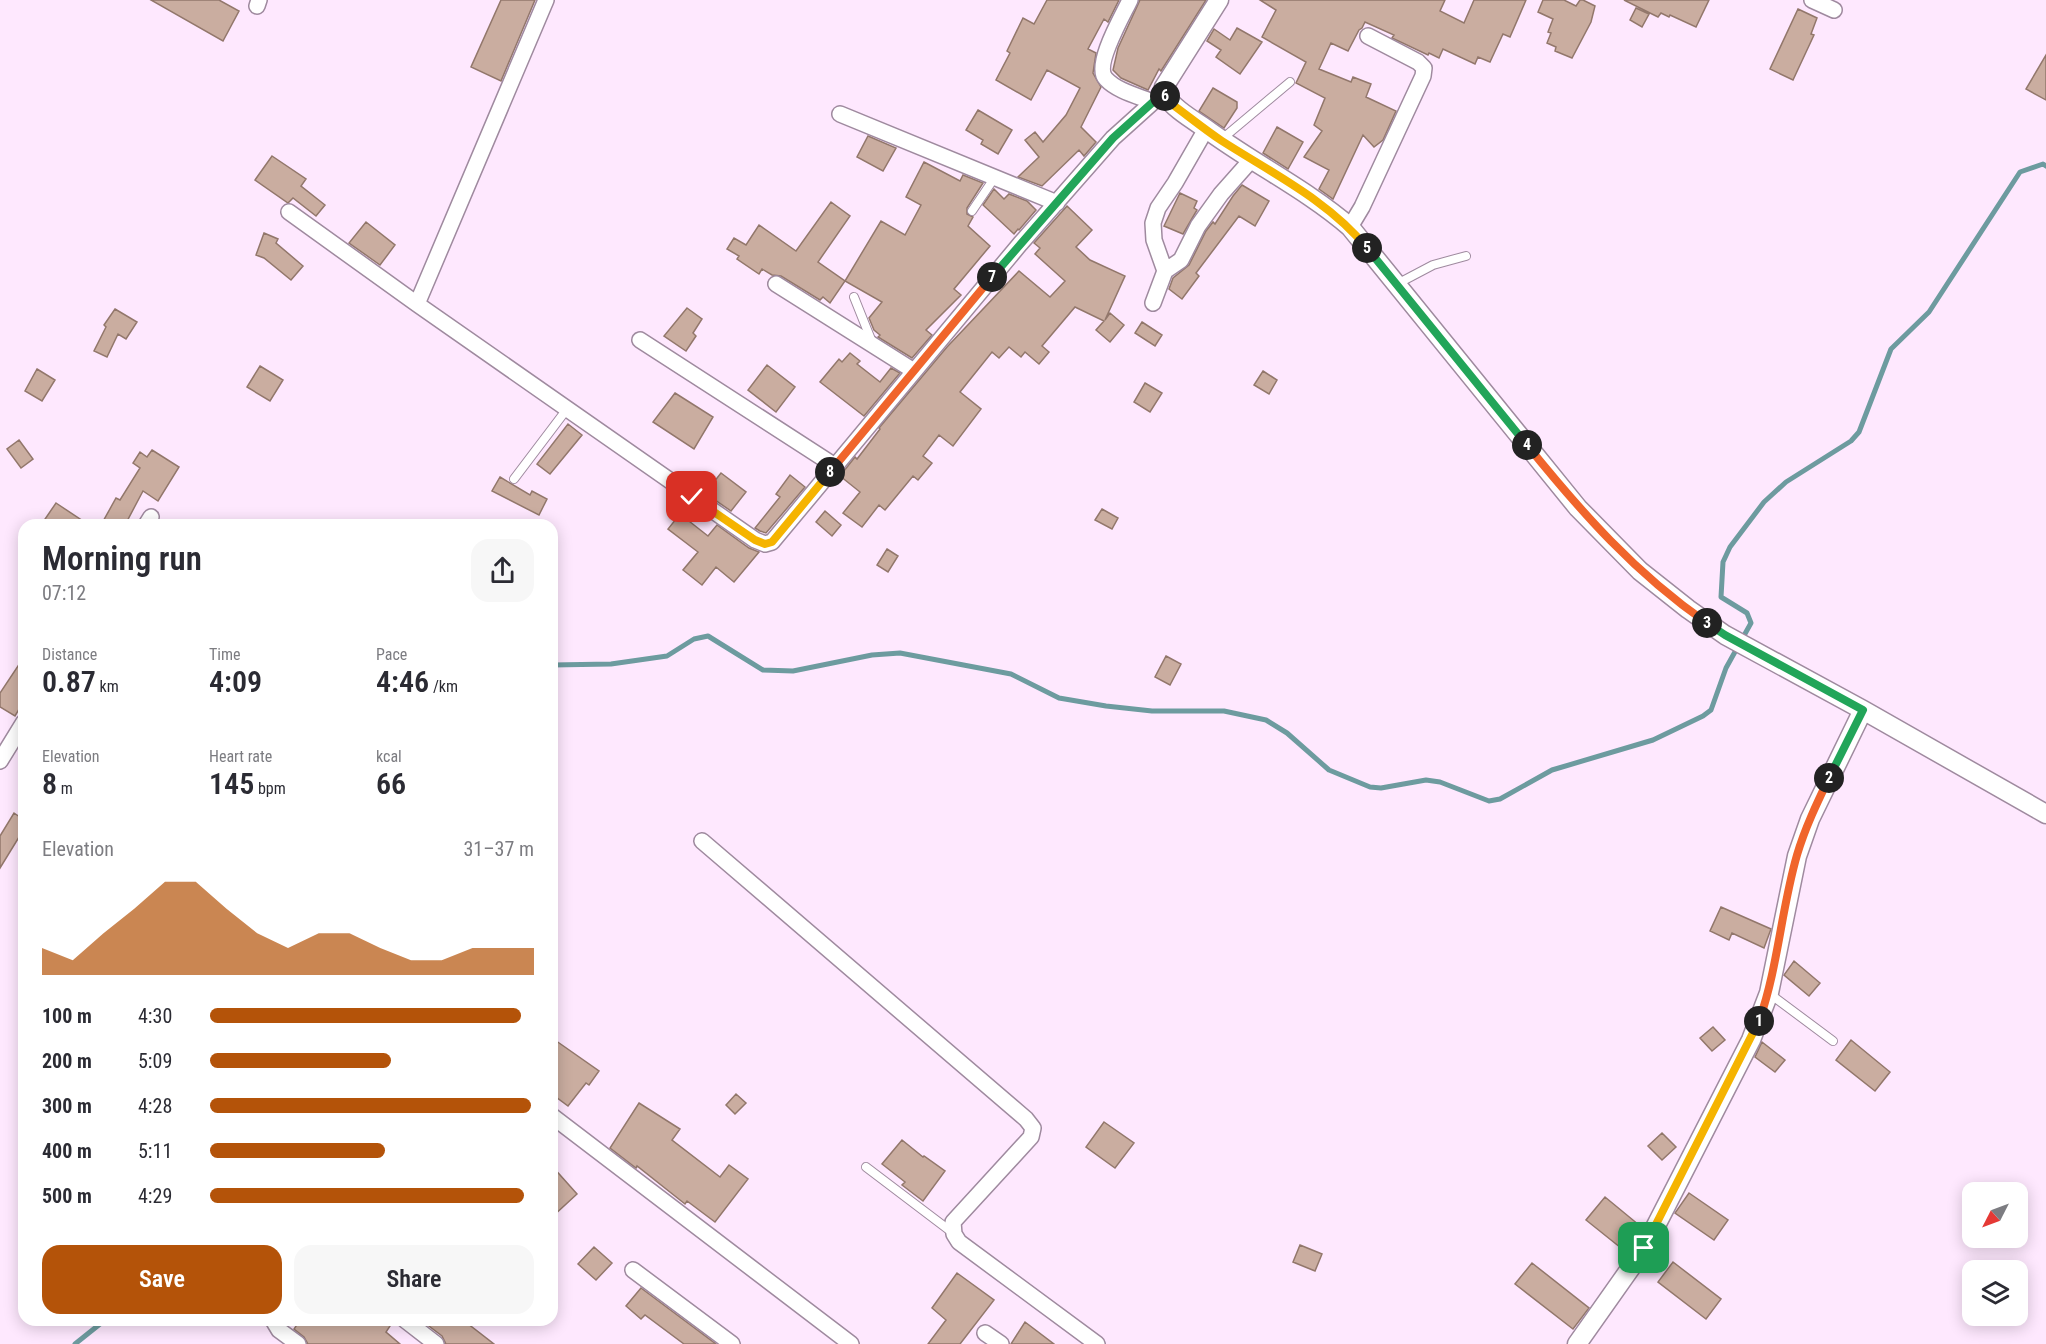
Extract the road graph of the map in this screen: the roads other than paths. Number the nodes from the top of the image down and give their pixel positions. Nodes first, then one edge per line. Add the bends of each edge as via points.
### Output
1 (546, 0) edge
2 (1130, 0) edge
3 (1219, 0) edge
4 (1812, 0) edge
5 (1834, 10) dead end
6 (1368, 36) dead end
7 (1290, 82) dead end
8 (1158, 98) junction
9 (840, 114) dead end
10 (1213, 134) junction
11 (1252, 159) junction
12 (995, 177) junction
13 (1057, 202) junction
14 (972, 211) dead end
15 (289, 212) dead end
16 (1350, 227) junction
17 (1467, 256) dead end
18 (1165, 271) junction
19 (776, 284) dead end
20 (1397, 284) junction
21 (854, 297) dead end
22 (1153, 303) dead end
23 (417, 304) junction
24 (640, 340) dead end
25 (873, 344) junction
26 (914, 371) junction
27 (567, 410) junction
28 (835, 466) junction
29 (514, 479) dead end
30 (1863, 710) junction
31 (18, 732) edge
32 (0, 761) edge
33 (2046, 814) edge
34 (702, 841) dead end
35 (1769, 993) junction
36 (1833, 1041) dead end
37 (558, 1121) edge
38 (866, 1167) dead end
39 (954, 1234) junction
40 (633, 1270) dead end
41 (277, 1326) edge
42 (413, 1326) edge
43 (985, 1333) dead end
44 (298, 1344) edge
45 (436, 1344) edge
46 (732, 1344) edge
47 (851, 1344) edge
48 (1001, 1344) edge
49 (1097, 1344) edge
50 (1577, 1344) edge

1 - 23 street
2 - 8 street via 1107,48 1101,72 1111,84
3 - 8 street
4 - 5 street
6 - 16 street via 1424,68
7 - 10 lane
8 - 10 street
8 - 13 street via 1113,138
9 - 12 street
10 - 11 street
10 - 18 street via 1158,208 1153,223 1154,240
11 - 16 street
11 - 18 street via 1198,226 1180,260
12 - 13 street
12 - 14 lane
13 - 26 street
15 - 23 street
16 - 20 street
17 - 20 lane via 1433,264
18 - 22 street
19 - 25 street
20 - 30 street via 1578,508 1640,571 1725,635
21 - 25 lane
23 - 27 street
24 - 28 street
25 - 26 street
26 - 28 street
27 - 28 street via 765,544 772,542
27 - 29 lane
30 - 33 street
30 - 35 street via 1810,819 1797,856
31 - 32 street
34 - 39 street via 1033,1128 1031,1137 954,1222
35 - 36 lane
35 - 50 street via 1751,1040 1644,1248
37 - 47 street
38 - 39 lane
39 - 49 street via 959,1242
40 - 46 street
41 - 44 street
42 - 45 street
43 - 48 street

